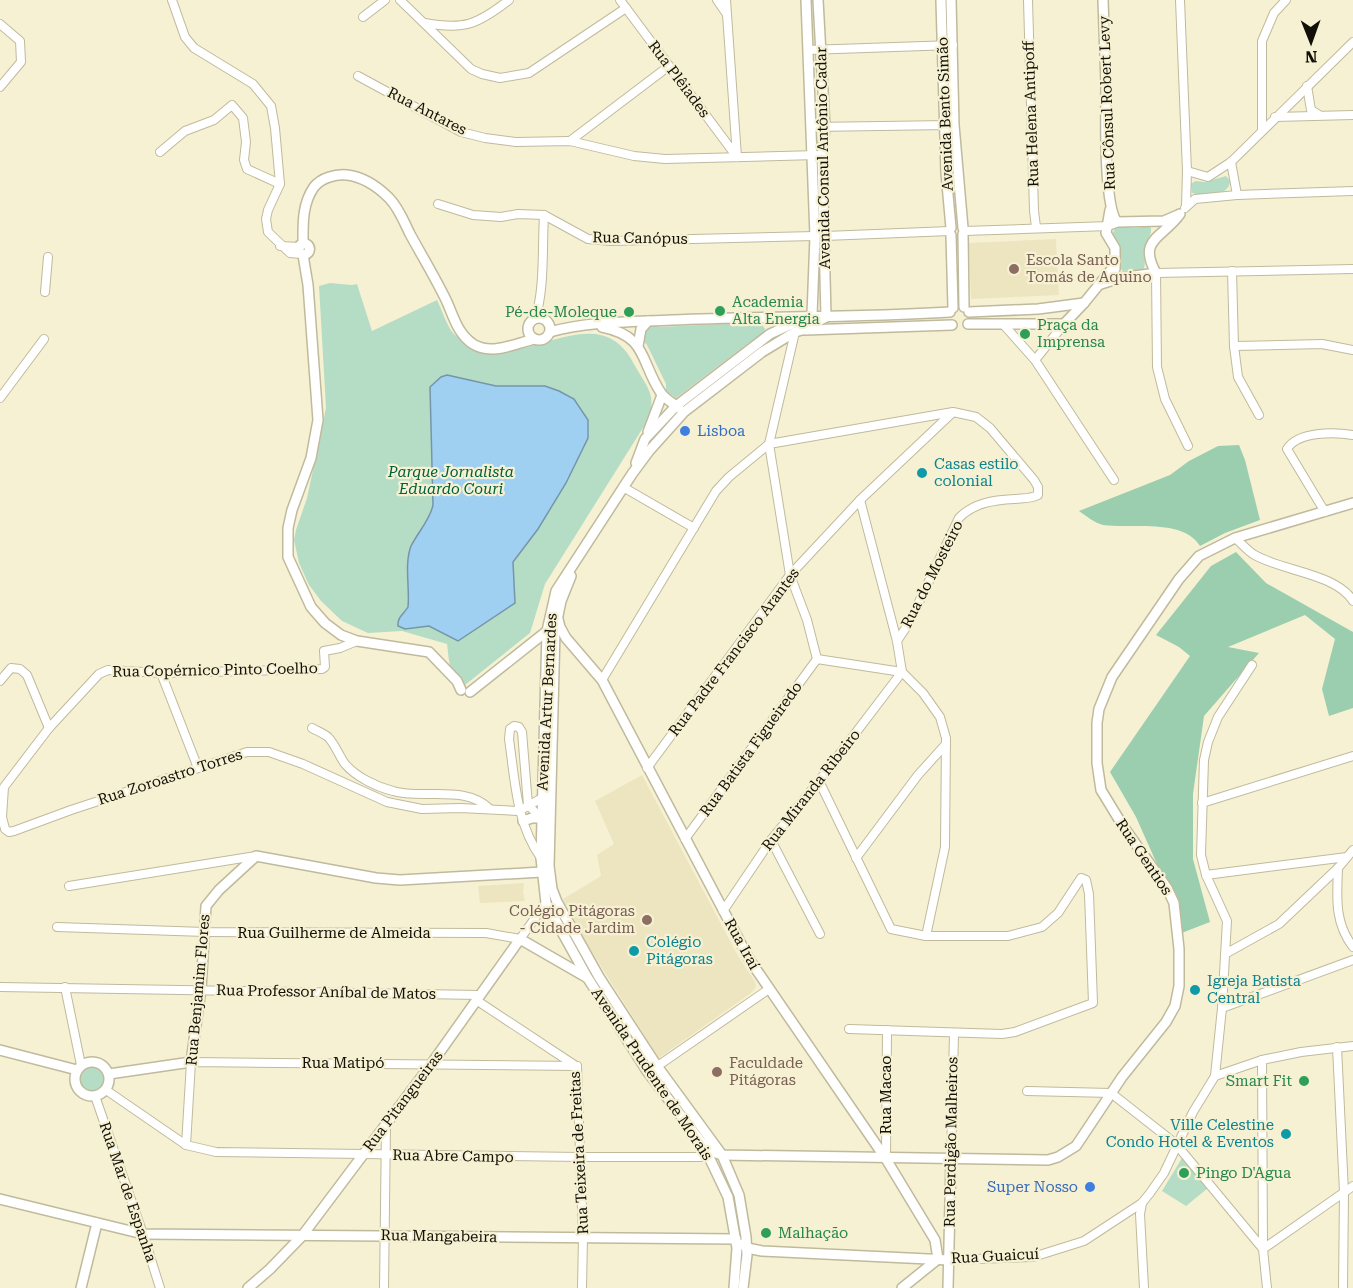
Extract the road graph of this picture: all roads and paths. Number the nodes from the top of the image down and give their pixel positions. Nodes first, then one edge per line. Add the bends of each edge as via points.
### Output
1 (172, 0) edge
2 (385, 0) edge
3 (400, 0) edge
4 (509, 0) edge
5 (620, 0) edge
6 (717, 0) edge
7 (726, 0) edge
8 (806, 0) edge
9 (818, 0) edge
10 (941, 0) edge
11 (951, 0) edge
12 (1028, 0) edge
13 (1103, 0) edge
14 (1180, 0) edge
15 (1286, 0) edge
16 (626, 8) junction
17 (727, 14) junction
18 (363, 17) dead end
19 (423, 23) junction
20 (0, 24) edge
21 (1353, 42) edge
22 (942, 45) junction
23 (953, 45) junction
24 (808, 50) junction
25 (821, 51) junction
26 (669, 66) junction
27 (358, 76) dead end
28 (1307, 86) junction
29 (0, 87) edge
30 (1319, 115) junction
31 (1353, 115) edge
32 (1275, 117) junction
33 (950, 125) junction
34 (812, 127) junction
35 (825, 127) junction
36 (1262, 130) junction
37 (570, 141) junction
38 (160, 152) dead end
39 (811, 155) junction
40 (822, 155) junction
41 (737, 158) junction
42 (1231, 162) junction
43 (1187, 171) junction
44 (280, 184) junction
45 (1353, 191) edge
46 (1237, 195) junction
47 (438, 204) dead end
48 (1183, 210) junction
49 (544, 215) junction
50 (1152, 221) junction
51 (1113, 224) junction
52 (1036, 227) junction
53 (951, 231) junction
54 (963, 231) junction
55 (815, 236) junction
56 (825, 236) junction
57 (1157, 238) junction
58 (304, 250) junction
59 (48, 257) dead end
60 (1151, 264) junction
61 (1115, 265) junction
62 (1353, 269) edge
63 (1232, 271) junction
64 (1156, 273) junction
65 (1144, 275) junction
66 (1120, 278) junction
67 (1100, 284) junction
68 (45, 292) dead end
69 (1084, 303) junction
70 (1038, 309) junction
71 (952, 310) junction
72 (967, 310) junction
73 (812, 315) junction
74 (761, 316) junction
75 (826, 316) junction
76 (648, 321) junction
77 (544, 323) junction
78 (588, 324) junction
79 (968, 324) junction
80 (1003, 324) junction
81 (1064, 324) junction
82 (952, 325) junction
83 (798, 331) junction
84 (770, 334) junction
85 (532, 337) junction
86 (44, 339) dead end
87 (638, 346) junction
88 (1234, 346) junction
89 (1353, 350) edge
90 (762, 352) junction
91 (1035, 360) junction
92 (662, 395) junction
93 (0, 398) edge
94 (676, 406) junction
95 (684, 412) junction
96 (953, 412) junction
97 (1258, 414) dead end
98 (1353, 435) edge
99 (645, 439) junction
100 (769, 444) junction
101 (1188, 446) dead end
102 (632, 474) junction
103 (1114, 480) dead end
104 (623, 487) junction
105 (860, 500) junction
106 (1353, 503) edge
107 (1325, 512) junction
108 (694, 528) junction
109 (1235, 538) junction
110 (790, 575) junction
111 (1353, 601) edge
112 (553, 614) junction
113 (551, 631) junction
114 (566, 638) junction
115 (897, 641) junction
116 (362, 642) junction
117 (527, 647) junction
118 (551, 648) junction
119 (817, 659) junction
120 (1252, 665) dead end
121 (902, 672) junction
122 (161, 673) junction
123 (602, 680) junction
124 (0, 681) edge
125 (49, 728) junction
126 (312, 728) dead end
127 (946, 744) junction
128 (1353, 756) edge
129 (198, 768) junction
130 (648, 768) junction
131 (819, 781) junction
132 (542, 798) junction
133 (1202, 803) junction
134 (528, 804) junction
135 (490, 809) junction
136 (519, 811) junction
137 (541, 818) junction
138 (523, 821) junction
139 (6, 829) joint
140 (549, 834) junction
141 (685, 839) junction
142 (771, 840) junction
143 (1353, 850) edge
144 (256, 856) junction
145 (1347, 857) junction
146 (541, 858) junction
147 (856, 858) junction
148 (1338, 868) junction
149 (542, 872) junction
150 (1206, 875) junction
151 (69, 886) dead end
152 (546, 903) junction
153 (723, 911) junction
154 (57, 927) dead end
155 (205, 932) junction
156 (820, 934) dead end
157 (926, 936) junction
158 (520, 939) junction
159 (1353, 946) edge
160 (1225, 954) junction
161 (1353, 960) edge
162 (587, 977) junction
163 (599, 977) junction
164 (0, 987) edge
165 (65, 987) junction
166 (201, 989) junction
167 (769, 989) junction
168 (478, 997) junction
169 (1222, 1008) junction
170 (849, 1029) dead end
171 (887, 1030) junction
172 (954, 1033) junction
173 (1353, 1046) edge
174 (1337, 1047) junction
175 (0, 1050) edge
176 (1262, 1060) junction
177 (191, 1062) junction
178 (432, 1063) junction
179 (577, 1066) junction
180 (657, 1066) junction
181 (79, 1067) junction
182 (647, 1071) junction
183 (109, 1074) junction
184 (1215, 1076) junction
185 (106, 1090) junction
186 (1027, 1091) dead end
187 (1111, 1093) junction
188 (95, 1096) junction
189 (386, 1125) junction
190 (701, 1142) junction
191 (1176, 1144) junction
192 (186, 1145) junction
193 (363, 1154) junction
194 (384, 1155) junction
195 (722, 1155) junction
196 (581, 1157) junction
197 (709, 1157) junction
198 (886, 1159) junction
199 (905, 1159) junction
200 (951, 1159) junction
201 (894, 1173) junction
202 (1353, 1186) edge
203 (1344, 1192) junction
204 (0, 1198) edge
205 (1142, 1203) junction
206 (97, 1223) junction
207 (143, 1234) junction
208 (302, 1236) junction
209 (384, 1236) junction
210 (583, 1238) junction
211 (736, 1239) junction
212 (1263, 1249) junction
213 (744, 1252) junction
214 (943, 1259) junction
215 (81, 1288) edge
216 (160, 1288) edge
217 (248, 1288) edge
218 (384, 1288) edge
219 (582, 1288) edge
220 (734, 1288) edge
221 (743, 1288) edge
222 (902, 1288) edge
223 (948, 1288) edge
224 (1144, 1288) edge
225 (1266, 1288) edge
226 (1343, 1288) edge

1 - 44 street via 185,37 194,48 253,84 271,106
2 - 18 street
3 - 19 street
4 - 19 street via 466,26
5 - 16 street, Rua Plêiades
6 - 17 street
7 - 17 street
8 - 24 street, Avenida Consul Antônio Cadar
9 - 25 street, Avenida Consul Antônio Cadar
10 - 22 street, Avenida Bento Simão
11 - 23 street, Avenida Bento Simão
12 - 52 street, Rua Helena Antipoff
13 - 51 street, Rua Cônsul Robert Levy via 1106,147
14 - 43 street
15 - 36 street via 1274,13 1262,41
16 - 19 street via 530,73 500,78 471,69
16 - 26 street, Rua Plêiades
17 - 41 street
20 - 29 street via 20,41 21,62
21 - 28 street
22 - 23 street
22 - 25 street
22 - 33 street, Avenida Bento Simão
23 - 33 street, Avenida Bento Simão
24 - 25 street
24 - 34 street, Avenida Consul Antônio Cadar
25 - 35 street, Avenida Consul Antônio Cadar
26 - 37 street
26 - 41 street, Rua Plêiades
27 - 37 street, Rua Antares via 461,132 516,142
28 - 30 street via 1311,110
28 - 32 street
30 - 31 street
30 - 32 street
32 - 36 street
33 - 35 street
33 - 53 street, Avenida Bento Simão via 946,173
33 - 54 street, Avenida Bento Simão
34 - 35 street
34 - 39 street, Avenida Consul Antônio Cadar
35 - 40 street, Avenida Consul Antônio Cadar
36 - 42 street
37 - 41 street, Rua Antares via 634,156
38 - 44 street via 185,131 214,120 232,105 243,118 244,160 248,169
39 - 40 street, Rua Antares
39 - 41 street, Rua Antares
39 - 55 street, Avenida Consul Antônio Cadar
40 - 56 street, Avenida Consul Antônio Cadar
42 - 43 street via 1208,177
42 - 46 street
43 - 48 street
44 - 58 street via 267,210 268,232 280,246
45 - 46 street
46 - 48 street via 1195,199
47 - 49 street, Rua Canópus via 473,215
48 - 50 street via 1164,221
48 - 57 street
49 - 55 street, Rua Canópus via 588,239 611,241
49 - 77 street via 538,306
50 - 51 street
50 - 57 street
51 - 52 street
51 - 61 street via 1107,237 1115,248
52 - 54 street
53 - 54 street via 957,238
53 - 56 street
53 - 71 street, Avenida Bento Simão
54 - 72 street, Avenida Bento Simão
55 - 73 street, Avenida Consul Antônio Cadar
56 - 75 street, Avenida Consul Antônio Cadar
57 - 60 street via 1148,251
58 - 85 street via 302,219 308,196 321,180 339,174 360,176 395,205 457,327 466,337 491,349
58 - 116 street via 318,420 311,458 288,528 288,557 315,614 341,634
59 - 68 street
60 - 64 street
60 - 65 street
61 - 66 street
61 - 67 street
62 - 63 street
63 - 64 street
63 - 88 street
64 - 65 street
64 - 101 street via 1158,367 1166,399
65 - 66 street
66 - 67 street
67 - 69 street
69 - 70 street
69 - 81 street
70 - 72 street
70 - 81 street
71 - 72 street
71 - 75 street
71 - 82 street
72 - 79 street
73 - 74 street
73 - 75 street
73 - 84 street, Avenida Artur Bernardes
74 - 76 street
74 - 84 street via 770,322
75 - 83 street, Avenida Artur Bernardes
76 - 78 street
76 - 87 street via 641,329
77 - 78 street
77 - 85 street via 542,339
77 - 85 street via 529,325
78 - 87 street via 622,333
79 - 80 street
79 - 82 street via 961,328
80 - 81 street
80 - 91 street
81 - 91 street
82 - 83 street
83 - 90 street, Avenida Artur Bernardes
83 - 100 street
84 - 90 street
84 - 94 street, Avenida Artur Bernardes
86 - 93 street
87 - 92 street
88 - 89 street via 1322,344
88 - 97 street via 1238,377
90 - 95 street, Avenida Artur Bernardes
91 - 103 street
92 - 94 street
92 - 99 street
94 - 95 street
94 - 99 street, Avenida Artur Bernardes
95 - 102 street, Avenida Artur Bernardes
96 - 100 street
96 - 105 street, Rua Padre Francisco Arantes
96 - 115 street, Rua do Mosteiro via 976,417 990,428 1034,480 1038,495 998,500 966,510
98 - 107 street via 1334,432 1308,436 1290,443 1287,449
99 - 102 street, Avenida Artur Bernardes
100 - 108 street via 716,491
100 - 110 street
102 - 104 street, Avenida Artur Bernardes
104 - 108 street
104 - 112 street, Avenida Artur Bernardes via 556,591
105 - 110 street, Rua Padre Francisco Arantes
105 - 115 street
106 - 107 street, Rua Gentios
107 - 109 street, Rua Gentios
108 - 123 street
109 - 111 street via 1253,554 1330,582
109 - 187 street, Rua Gentios via 1199,556 1179,579 1112,677 1099,709 1097,763 1101,790 1167,888 1174,903 1179,949 1175,1006
110 - 119 street
110 - 130 street, Rua Padre Francisco Arantes
112 - 113 street, Avenida Artur Bernardes
112 - 114 street, Rua Iraí
113 - 114 street
113 - 117 street
113 - 118 street, Avenida Artur Bernardes
114 - 118 street
114 - 123 street, Rua Iraí
115 - 121 street
116 - 117 street via 429,652 464,687 482,681
116 - 122 street, Rua Copérnico Pinto Coelho via 324,651 322,669
117 - 118 street
118 - 132 street, Avenida Artur Bernardes
118 - 140 street, Avenida Artur Bernardes
119 - 121 street
119 - 141 street, Rua Batista Figueiredo
120 - 133 street via 1218,717 1208,742
121 - 127 street via 940,717
121 - 131 street, Rua Miranda Ribeiro
122 - 125 street, Rua Copérnico Pinto Coelho via 108,670
122 - 129 street
123 - 130 street, Rua Iraí
124 - 125 street via 12,668 27,675
125 - 139 street, Rua Copérnico Pinto Coelho via 4,787 2,817
126 - 135 street via 329,738 359,777 392,791 457,795 484,803
127 - 147 street
127 - 157 street via 945,847
128 - 133 street
129 - 135 street, Rua Zoroastro Torres via 248,752 269,752 387,802 422,809
129 - 139 street, Rua Zoroastro Torres via 14,831
130 - 141 street, Rua Iraí
131 - 142 street, Rua Miranda Ribeiro
131 - 147 street
132 - 134 street
132 - 137 street, Avenida Artur Bernardes
133 - 150 street via 1201,855
134 - 136 street
134 - 136 street, Avenida Prudente de Morais via 522,735 519,727 514,726 509,739
134 - 137 street
135 - 136 street, Rua Zoroastro Torres
136 - 138 street, Avenida Prudente de Morais
137 - 138 street
137 - 140 street
137 - 146 street, Avenida Artur Bernardes
138 - 146 street, Avenida Prudente de Morais
140 - 163 street, Avenida Prudente de Morais via 552,889
141 - 153 street, Rua Iraí
142 - 153 street, Rua Miranda Ribeiro
142 - 156 street
143 - 145 street
144 - 149 street via 400,880
144 - 151 street
144 - 155 street, Rua Benjamim Flores via 210,899
145 - 148 street
145 - 150 street
146 - 149 street, Avenida Prudente de Morais
147 - 157 street via 891,929
148 - 159 street via 1340,922
148 - 160 street via 1279,924
149 - 152 street, Avenida Prudente de Morais
150 - 160 street via 1227,921
152 - 158 street, Rua Pitangueiras
152 - 162 street, Avenida Prudente de Morais
153 - 167 street, Rua Iraí
154 - 155 street, Rua Guilherme de Almeida
155 - 158 street, Rua Guilherme de Almeida via 486,933
155 - 166 street, Rua Benjamim Flores
157 - 172 street via 1008,936 1041,927 1058,913 1081,878 1086,880 1093,1003 1015,1032
158 - 162 street, Rua Guilherme de Almeida
158 - 168 street, Rua Pitangueiras
160 - 169 street
161 - 169 street
162 - 163 street, Rua Guilherme de Almeida
162 - 182 street, Avenida Prudente de Morais
163 - 180 street, Avenida Prudente de Morais
164 - 165 street, Rua Professor Aníbal de Matos
165 - 166 street, Rua Professor Aníbal de Matos
165 - 181 street
166 - 168 street, Rua Professor Aníbal de Matos
166 - 177 street, Rua Benjamim Flores
167 - 180 street
167 - 198 street, Rua Iraí
168 - 178 street, Rua Pitangueiras
168 - 179 street, Rua Teixeira de Freitas
169 - 184 street
170 - 171 street
171 - 172 street
171 - 198 street, Rua Macao
172 - 200 street, Rua Perdigão Malheiros
173 - 174 street
174 - 176 street
174 - 203 street
175 - 181 street
176 - 184 street
176 - 212 street
177 - 178 street, Rua Matipó
177 - 183 street, Rua Matipó
177 - 192 street, Rua Benjamim Flores
178 - 179 street, Rua Matipó
178 - 189 street, Rua Pitangueiras
179 - 196 street, Rua Teixeira de Freitas
180 - 182 street
180 - 195 street, Avenida Prudente de Morais
181 - 183 street via 98,1062
181 - 188 street via 75,1079 78,1088
182 - 190 street, Avenida Prudente de Morais
183 - 185 street
184 - 191 street, Rua Guaicuí
185 - 188 street
185 - 192 street, Rua Abre Campo
186 - 187 street
187 - 191 street
187 - 200 street, Rua Gentios via 1076,1146 1058,1157
188 - 207 street, Rua Mar de Espanha
189 - 193 street, Rua Pitangueiras
189 - 194 street
190 - 195 street
190 - 197 street, Avenida Prudente de Morais
191 - 205 street, Rua Guaicuí via 1164,1173
191 - 212 street
192 - 193 street, Rua Abre Campo via 216,1152
193 - 194 street, Rua Abre Campo
193 - 208 street, Rua Pitangueiras
194 - 196 street, Rua Abre Campo
194 - 209 street
195 - 198 street, Rua Gentios
195 - 213 street, Avenida Prudente de Morais via 739,1195
196 - 197 street, Rua Abre Campo
196 - 210 street, Rua Teixeira de Freitas
197 - 211 street, Avenida Prudente de Morais via 728,1197
198 - 199 street, Rua Gentios
198 - 201 street, Rua Iraí
199 - 200 street, Rua Gentios
199 - 201 street
200 - 214 street, Rua Perdigão Malheiros
201 - 214 street, Rua Iraí
202 - 203 street
203 - 212 street
203 - 226 street
204 - 206 street, Rua Mangabeira
205 - 214 street, Rua Guaicuí via 1084,1241 1033,1257
205 - 224 street
206 - 207 street, Rua Mangabeira
206 - 215 street
207 - 208 street, Rua Mangabeira
207 - 216 street, Rua Mar de Espanha
208 - 209 street, Rua Mangabeira
208 - 217 street, Rua Pitangueiras
209 - 210 street, Rua Mangabeira
209 - 218 street
210 - 211 street, Rua Mangabeira
210 - 219 street, Rua Teixeira de Freitas
211 - 213 street
212 - 225 street
213 - 214 street, Rua Guaicuí
213 - 220 street, Avenida Prudente de Morais
213 - 221 street, Avenida Prudente de Morais
214 - 222 street
214 - 223 street, Rua Perdigão Malheiros

